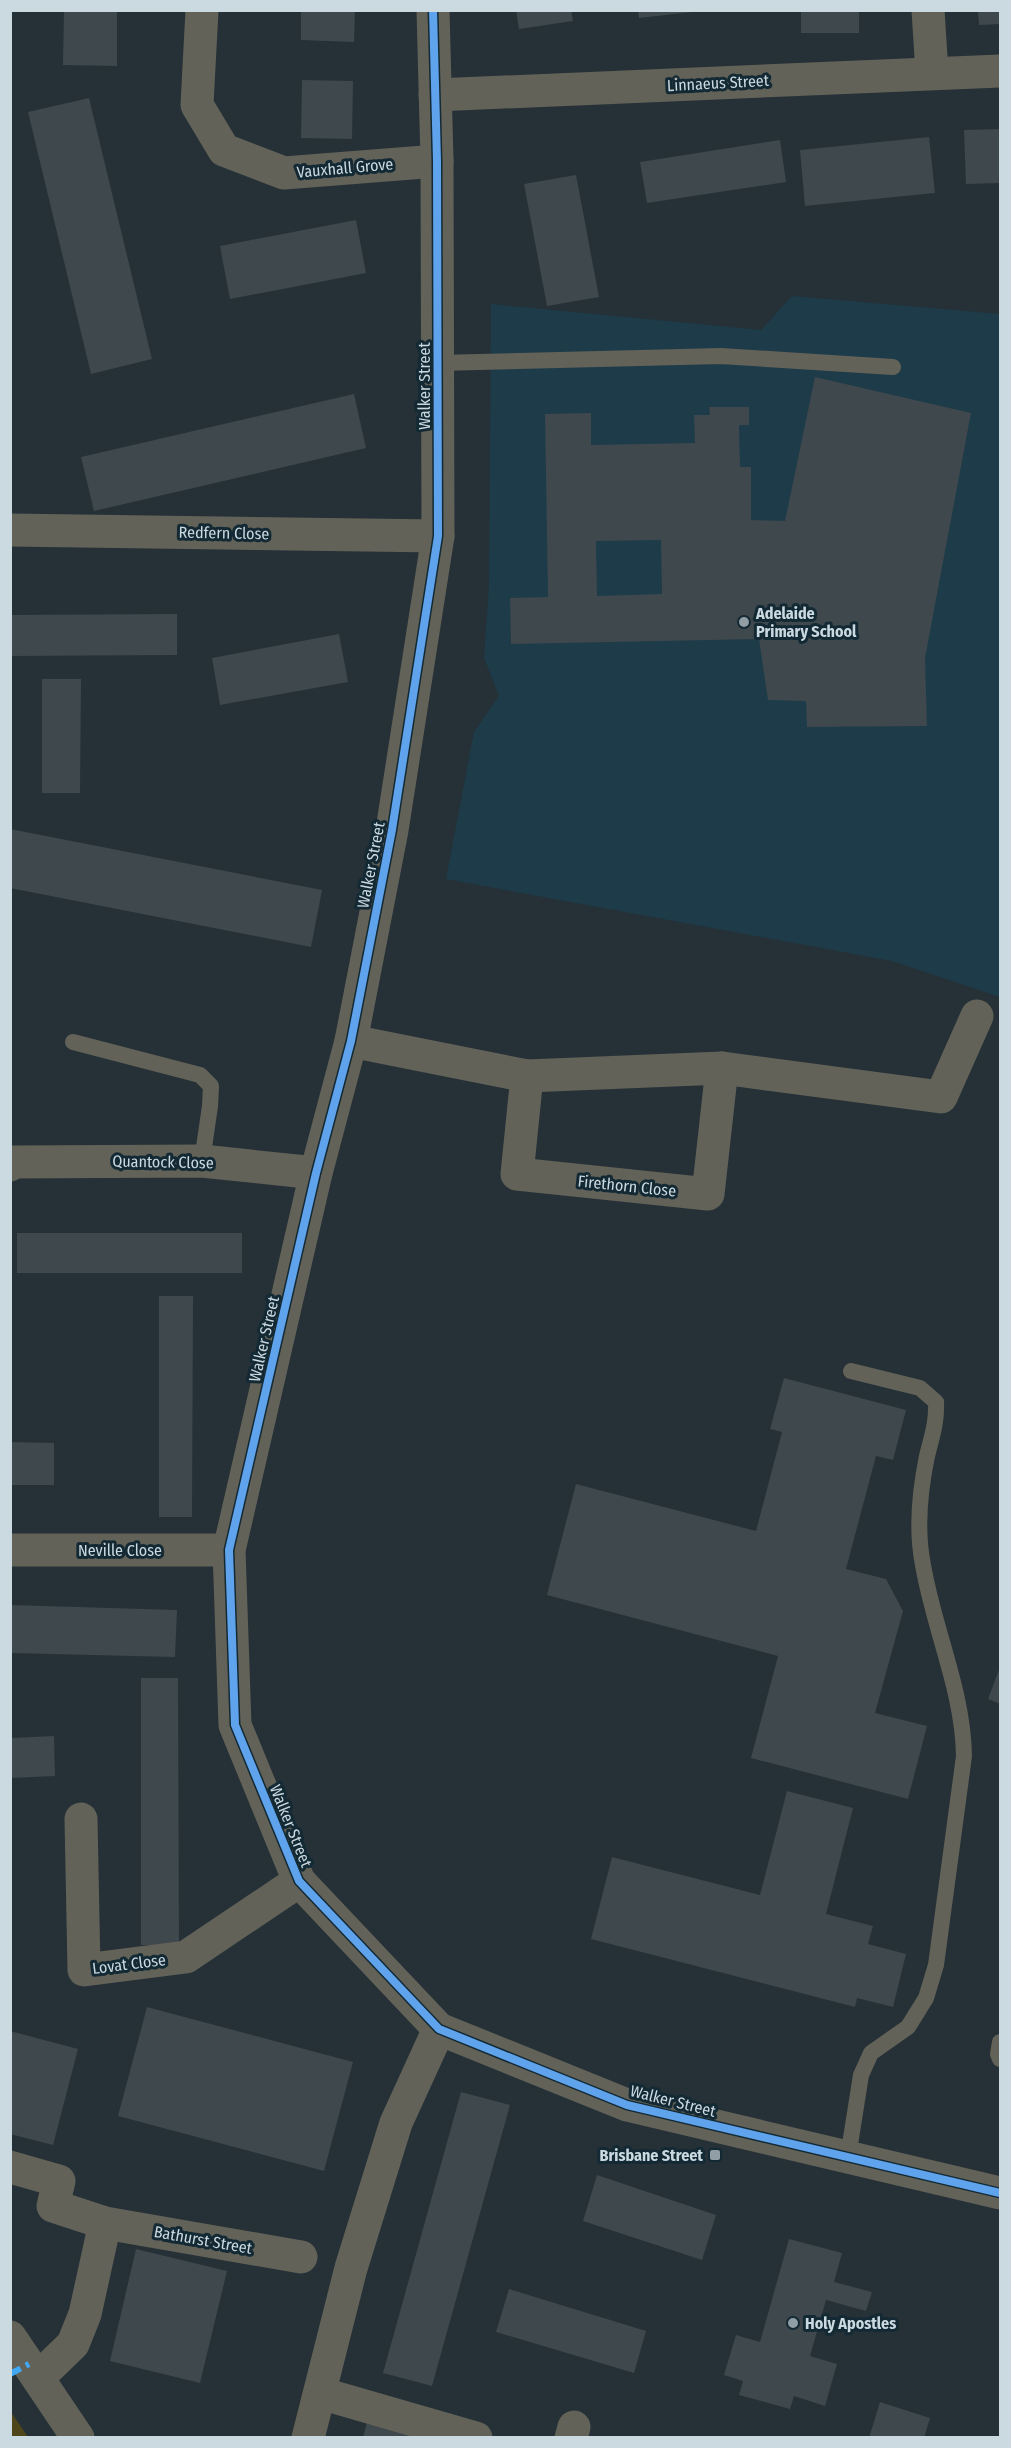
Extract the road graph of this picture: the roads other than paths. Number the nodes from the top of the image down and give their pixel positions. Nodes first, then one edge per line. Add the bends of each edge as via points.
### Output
1 (202, 10) edge
2 (434, 10) edge
3 (928, 10) edge
4 (1000, 71) edge
5 (932, 73) junction
6 (435, 95) junction
7 (437, 161) junction
8 (437, 363) junction
9 (893, 366) dead end
10 (10, 530) edge
11 (438, 536) junction
12 (977, 1016) dead end
13 (351, 1041) junction
14 (73, 1042) dead end
15 (722, 1068) junction
16 (527, 1076) junction
17 (202, 1161) junction
18 (10, 1165) edge
19 (316, 1173) junction
20 (851, 1371) dead end
21 (10, 1550) edge
22 (230, 1550) junction
23 (81, 1819) dead end
24 (299, 1881) junction
25 (439, 2029) junction
26 (1000, 2042) edge
27 (1000, 2059) edge
28 (848, 2157) junction
29 (10, 2167) edge
30 (1000, 2193) edge
31 (105, 2223) junction
32 (301, 2257) dead end
33 (10, 2337) edge
34 (38, 2378) junction
35 (320, 2393) junction
36 (78, 2438) edge
37 (308, 2438) edge
38 (476, 2438) edge

1 - 7 street, Vauxhall Grove via 197,105 224,150 284,173
2 - 6 street, Walker Street
3 - 5 street
4 - 5 street, Linnaeus Street
5 - 6 street, Linnaeus Street
6 - 7 street, Walker Street
7 - 8 street, Walker Street
8 - 9 lane via 721,356
8 - 11 street, Walker Street
10 - 11 street, Redfern Close
11 - 13 street, Walker Street via 392,830
12 - 15 street via 941,1097
13 - 16 street
13 - 19 street, Walker Street
14 - 17 lane via 200,1075 211,1086
15 - 16 street
15 - 16 street, Firethorn Close via 708,1194 517,1174
17 - 18 street, Quantock Close
17 - 19 street, Quantock Close
19 - 22 street, Walker Street
20 - 28 lane via 920,1388 936,1402 937,1423 922,1489 922,1564 964,1725 964,1756 936,1965 926,1998 908,2027 871,2053 861,2075
21 - 22 street, Neville Close
22 - 24 street, Walker Street via 235,1725
23 - 24 street, Lovat Close via 84,1970 186,1957
24 - 25 street, Walker Street
25 - 28 street, Walker Street via 627,2105
25 - 35 street via 396,2123 351,2268
26 - 27 lane
28 - 30 street, Walker Street
29 - 31 street, Bathurst Street via 59,2181 52,2206
31 - 32 street, Bathurst Street
31 - 34 street via 85,2314 73,2344
33 - 34 street
34 - 36 street
35 - 37 street
35 - 38 street

